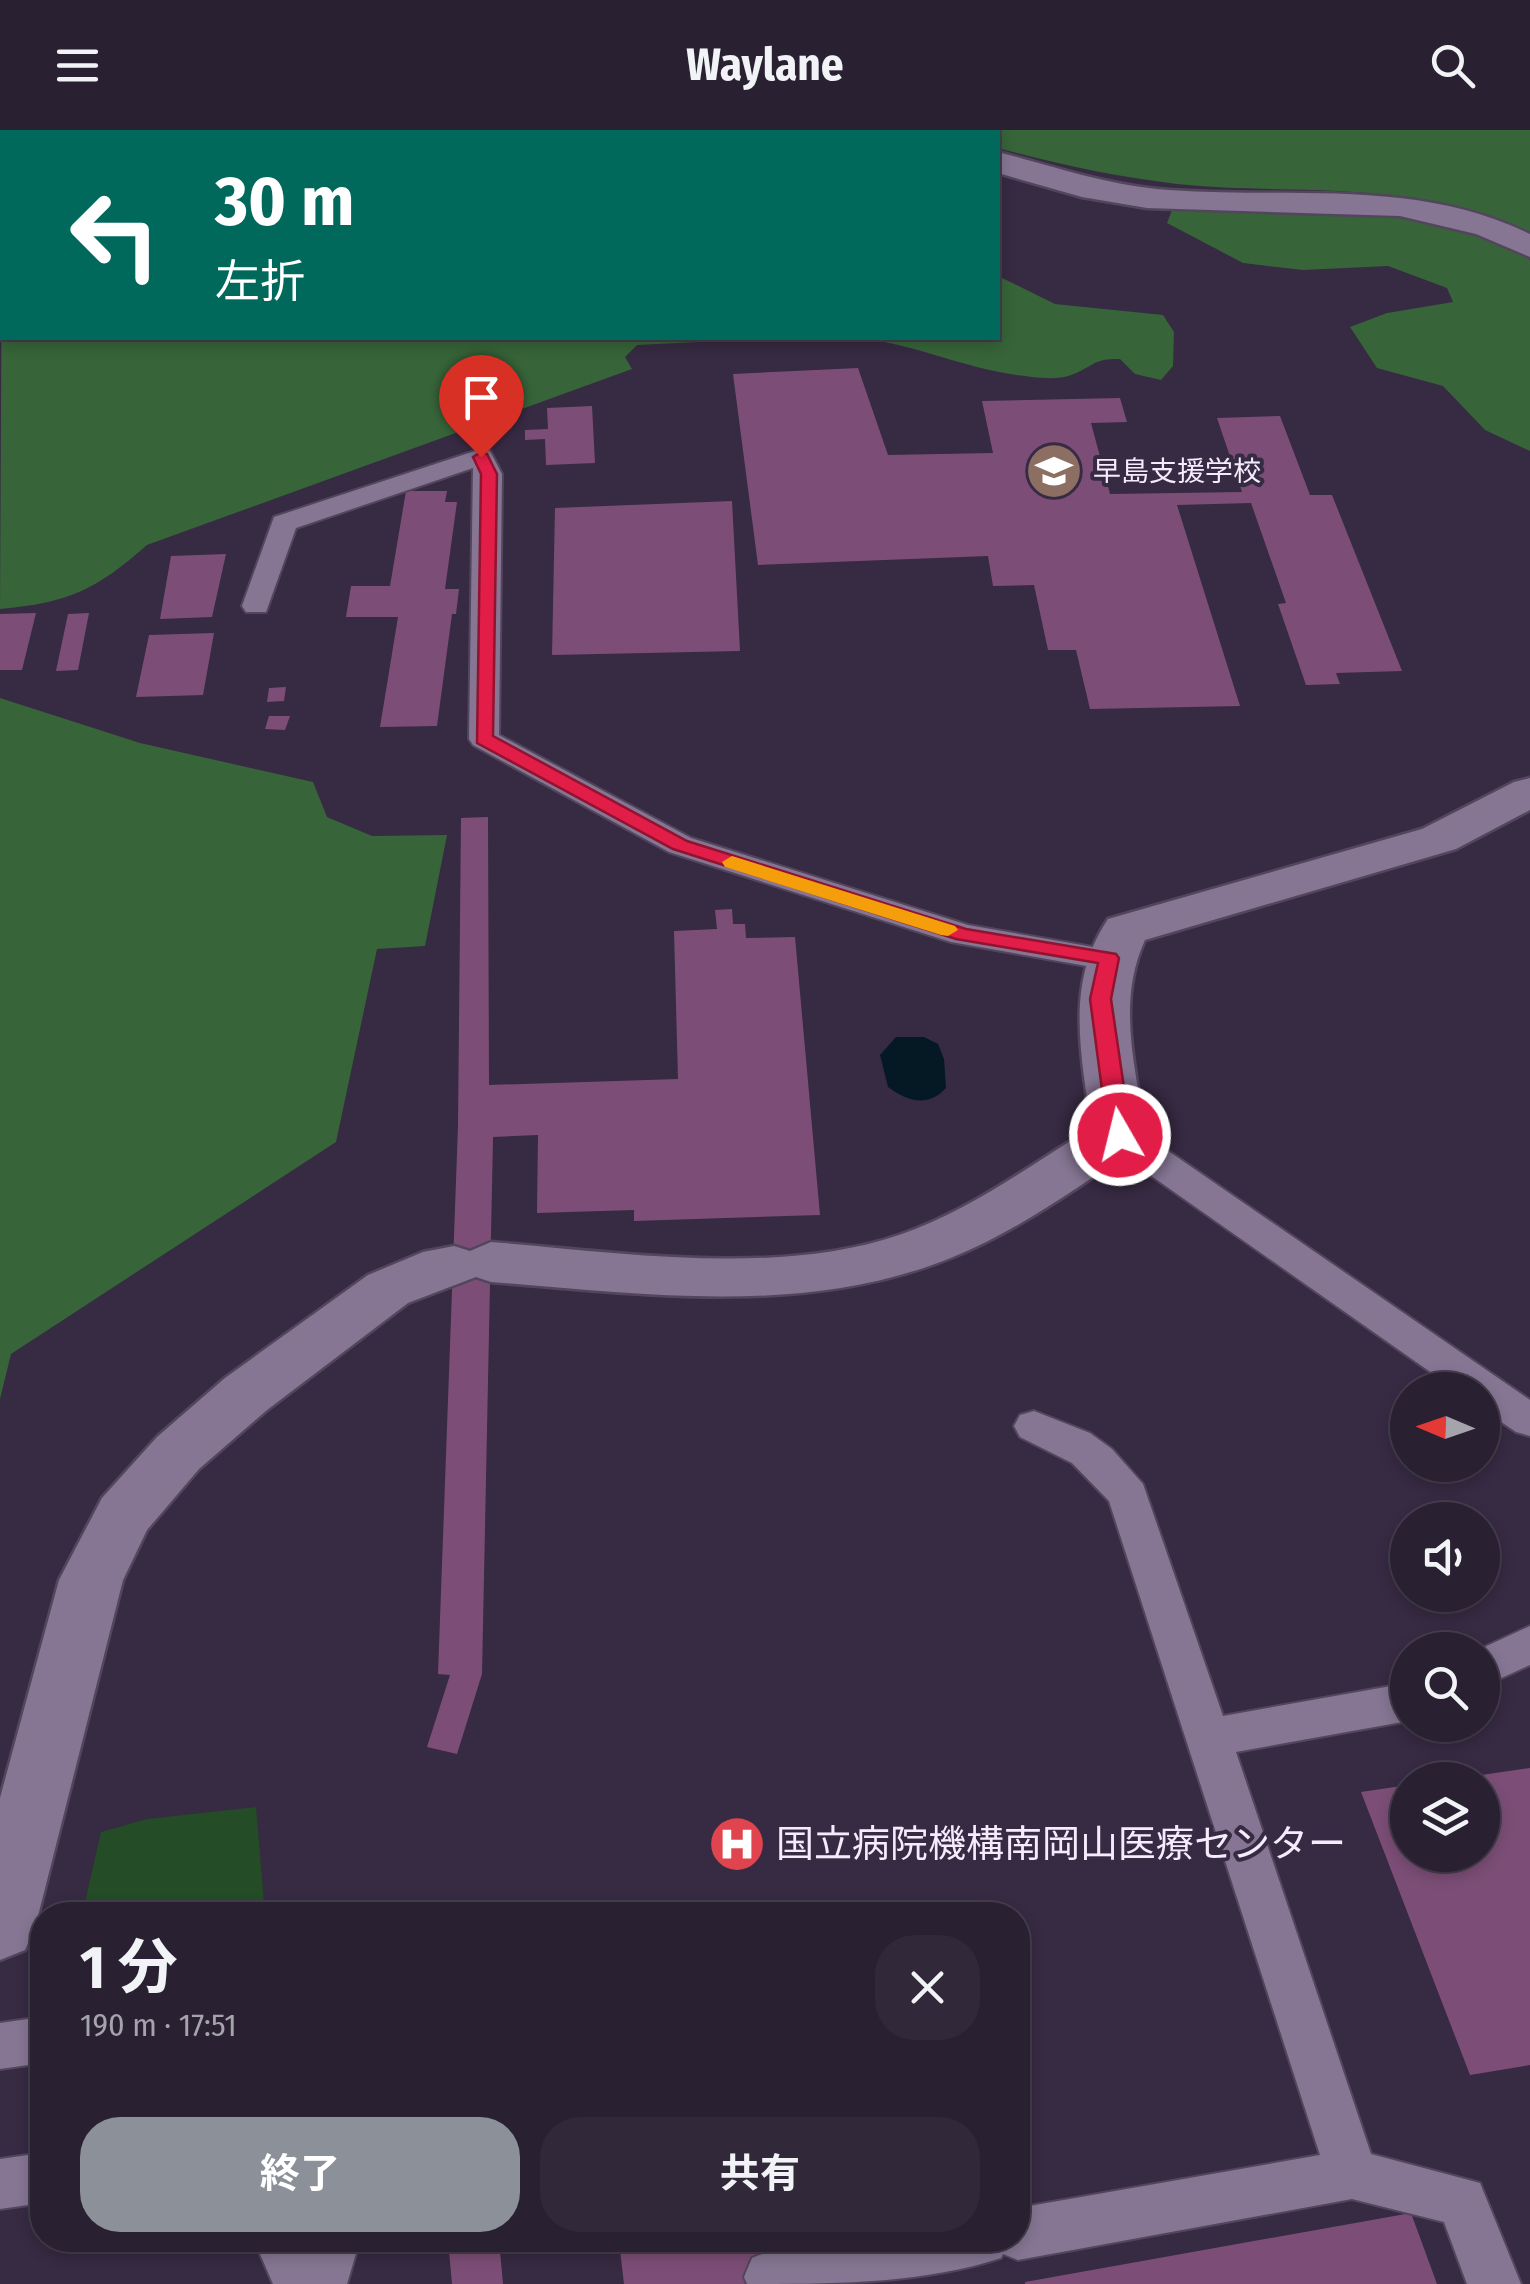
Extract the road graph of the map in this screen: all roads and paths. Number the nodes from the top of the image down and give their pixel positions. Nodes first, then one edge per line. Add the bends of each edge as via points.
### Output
1 (1000, 163) edge
2 (1530, 247) edge
3 (256, 606) dead end
4 (1530, 792) edge
5 (1109, 958) junction
6 (1120, 1135) junction
7 (1530, 1421) edge
8 (1034, 1426) dead end
9 (1530, 1644) edge
10 (1500, 1660) edge
11 (1390, 1705) edge
12 (1208, 1738) junction
13 (0, 1928) edge
14 (30, 2042) edge
15 (0, 2046) edge
16 (1352, 2174) junction
17 (30, 2180) edge
18 (0, 2184) edge
19 (1030, 2232) edge
20 (288, 2252) edge
21 (330, 2252) edge
22 (916, 2252) edge
23 (772, 2278) dead end
24 (300, 2284) edge
25 (320, 2284) edge
26 (1494, 2284) edge

1 - 2 street via 1086,190 1170,200 1394,205 1449,213
3 - 5 lane via 284,524 481,457 489,474 484,739 680,845 963,935
4 - 5 street via 1439,839 1125,930
5 - 6 street via 1101,999
6 - 7 lane
6 - 13 street via 970,1227 906,1253 854,1264 716,1276 472,1264 423,1272 388,1289 246,1394 178,1454 124,1515 91,1580
8 - 12 lane via 1100,1460 1128,1495
9 - 10 lane
11 - 12 lane
12 - 16 lane
14 - 15 lane
16 - 19 lane
16 - 26 lane via 1462,2201
17 - 18 lane
20 - 24 lane
21 - 25 lane
22 - 23 lane

